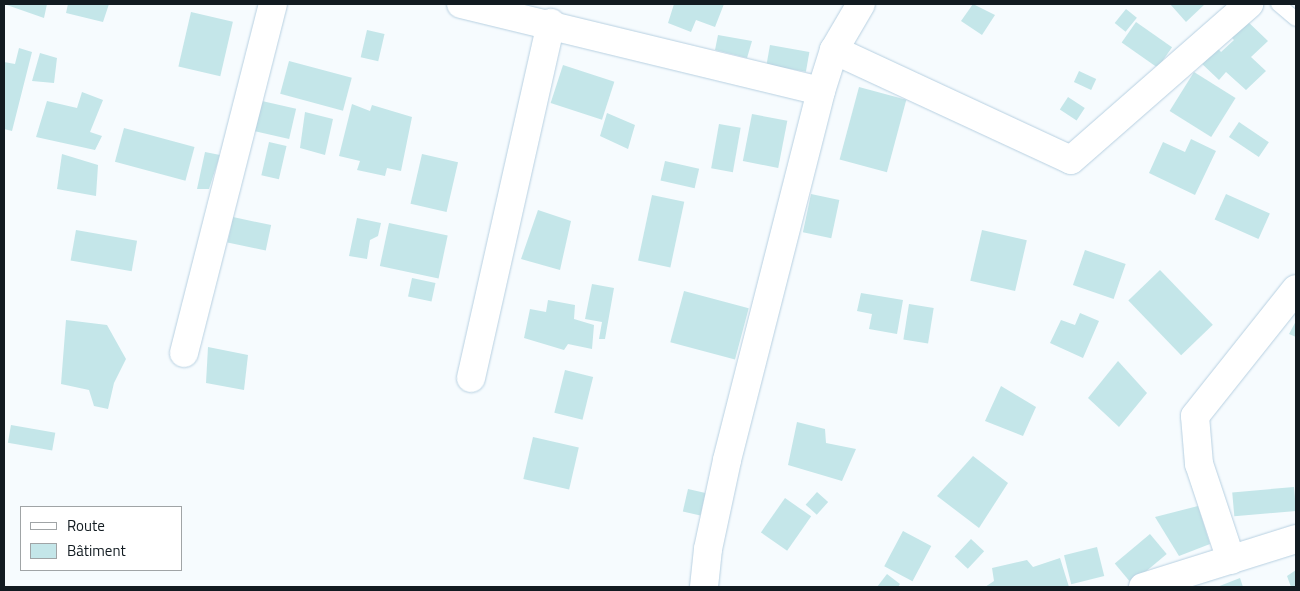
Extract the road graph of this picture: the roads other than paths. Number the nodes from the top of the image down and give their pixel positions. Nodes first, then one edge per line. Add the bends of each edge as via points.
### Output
1 (273, 4) edge
2 (461, 4) edge
3 (861, 4) edge
4 (1249, 4) edge
5 (1278, 4) edge
6 (1296, 19) edge
7 (551, 23) junction
8 (834, 50) junction
9 (822, 91) junction
10 (1296, 289) edge
11 (184, 353) dead end
12 (471, 378) dead end
13 (1296, 539) edge
14 (1231, 560) junction
15 (704, 587) edge
16 (1143, 587) edge

1 - 11 street
2 - 7 street
3 - 8 street
4 - 8 street via 1071,160
5 - 6 lane
7 - 9 street
7 - 12 street
8 - 9 street
9 - 15 street via 727,460 708,549
10 - 14 street via 1195,416 1199,464
13 - 14 street
14 - 16 street

